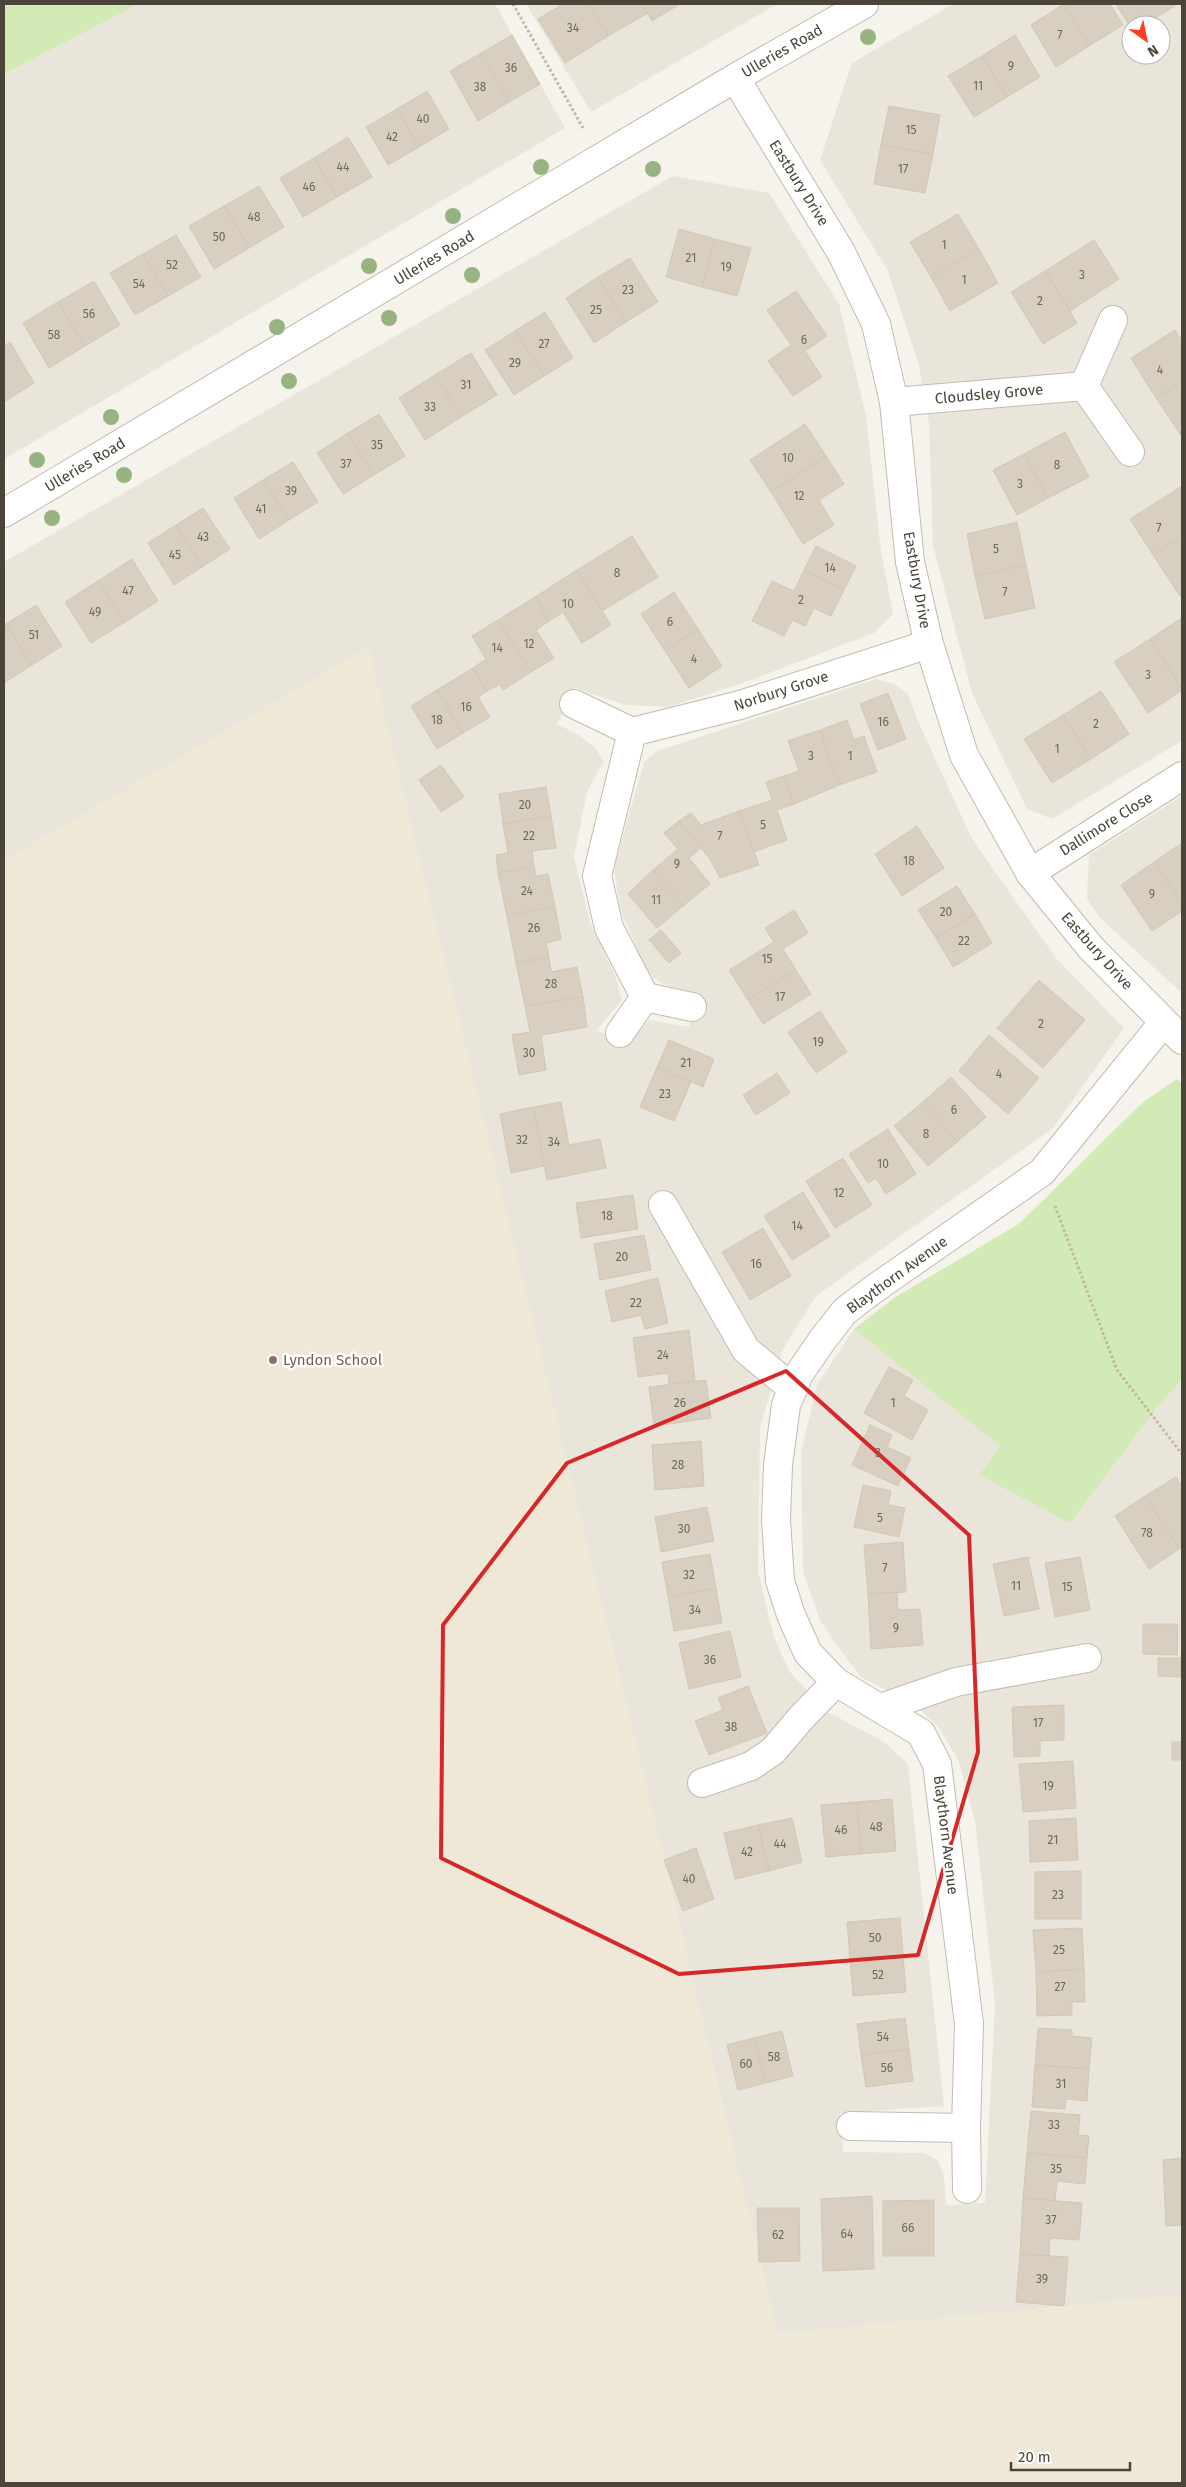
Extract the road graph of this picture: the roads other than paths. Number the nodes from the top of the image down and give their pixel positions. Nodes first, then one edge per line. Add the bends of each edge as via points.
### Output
1 (864, 4) edge
2 (735, 78) junction
3 (1113, 320) dead end
4 (1084, 386) junction
5 (894, 402) junction
6 (1130, 452) dead end
7 (4, 514) edge
8 (929, 644) junction
9 (574, 704) dead end
10 (632, 732) junction
11 (1182, 776) edge
12 (1030, 873) junction
13 (645, 998) junction
14 (692, 1007) dead end
15 (1173, 1032) edge
16 (620, 1033) dead end
17 (663, 1206) dead end
18 (793, 1389) junction
19 (1087, 1658) dead end
20 (836, 1682) junction
21 (881, 1708) junction
22 (702, 1783) dead end
23 (851, 2126) dead end
24 (966, 2128) junction
25 (967, 2189) dead end

1 - 2 street, Ulleries Road
2 - 5 street, Eastbury Drive via 842,252 876,324
2 - 7 street, Ulleries Road
3 - 4 street
4 - 5 street, Cloudsley Grove
4 - 6 street
5 - 8 street, Eastbury Drive via 910,562
8 - 10 street, Norbury Grove via 740,705
8 - 12 street, Eastbury Drive via 964,755
9 - 10 street
10 - 13 street via 597,876 609,928
11 - 12 street, Dallimore Close
12 - 15 street, Eastbury Drive via 1090,948
13 - 14 street
13 - 16 street
15 - 18 street, Blaythorn Avenue via 1042,1172 845,1311 822,1339
17 - 18 street via 746,1350
18 - 20 street, Blaythorn Avenue via 786,1405 778,1465 776,1520 780,1581 808,1653
19 - 21 street via 956,1682
20 - 21 street, Blaythorn Avenue
20 - 22 street via 773,1751 751,1766
21 - 24 street, Blaythorn Avenue via 921,1733 937,1764 970,2024
23 - 24 street
24 - 25 street, Blaythorn Avenue

